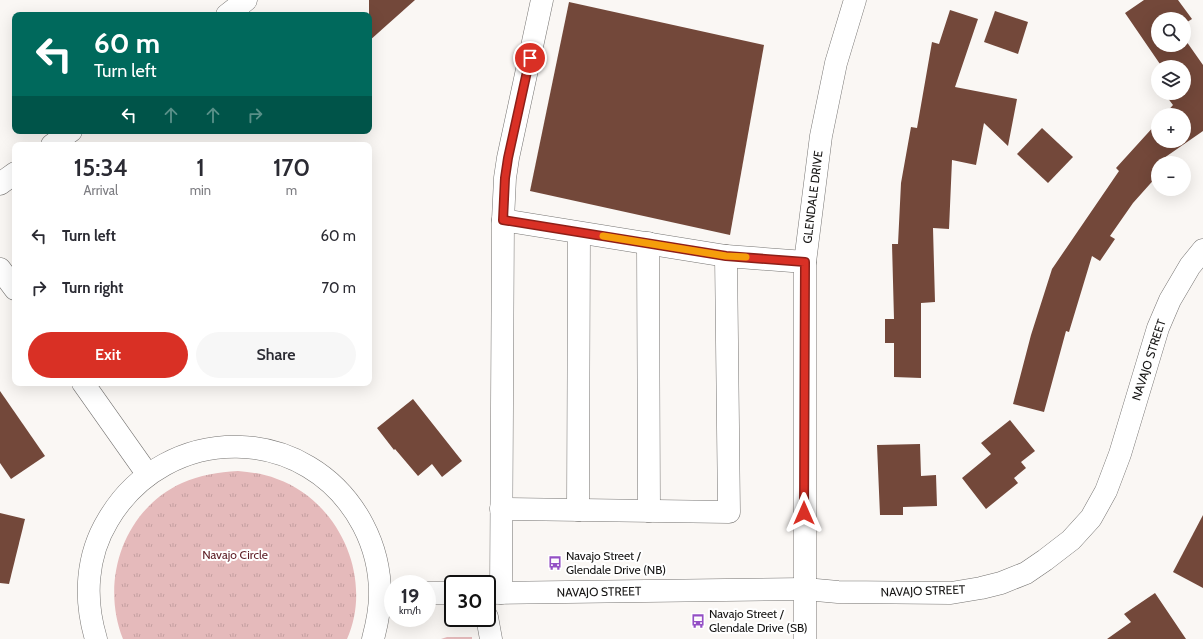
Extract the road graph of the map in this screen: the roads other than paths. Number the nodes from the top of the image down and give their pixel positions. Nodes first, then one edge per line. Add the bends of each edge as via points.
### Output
1 (246, 0) edge
2 (542, 0) edge
3 (855, 0) edge
4 (231, 12) edge
5 (67, 134) edge
6 (56, 142) edge
7 (12, 175) edge
8 (0, 184) edge
9 (503, 220) junction
10 (579, 233) junction
11 (648, 243) junction
12 (1203, 250) edge
13 (726, 256) junction
14 (805, 262) junction
15 (0, 269) edge
16 (12, 285) edge
17 (85, 386) edge
18 (148, 474) junction
19 (501, 508) junction
20 (578, 510) junction
21 (649, 511) junction
22 (495, 575) edge
23 (384, 585) edge
24 (805, 589) junction
25 (496, 593) edge
26 (384, 602) edge
27 (489, 627) edge
28 (96, 639) edge
29 (373, 639) edge
30 (491, 639) edge
31 (805, 639) edge

1 - 4 street
2 - 9 street via 508,158
3 - 14 street, GLENDALE DRIVE via 836,63 821,136
5 - 6 street
7 - 8 street
9 - 10 street
9 - 19 street
10 - 11 street
10 - 20 street
11 - 13 street
11 - 21 street
12 - 24 street, NAVAJO STREET via 1190,266 1170,300 1158,328 1120,454 1106,491 1091,518 1071,540 1026,573 981,588 951,593 838,592
13 - 14 street
13 - 21 street via 729,512
14 - 24 street, GLENDALE DRIVE
15 - 16 street
17 - 18 street
18 - 23 street via 192,452 218,447 246,447 272,451 298,461 321,476 341,494 358,515 370,539
18 - 28 street via 114,509 102,529 94,552 88,599
19 - 20 street
19 - 22 street
20 - 21 street
24 - 25 street, NAVAJO STREET
24 - 31 street, GLENDALE DRIVE
26 - 29 street
27 - 30 street

